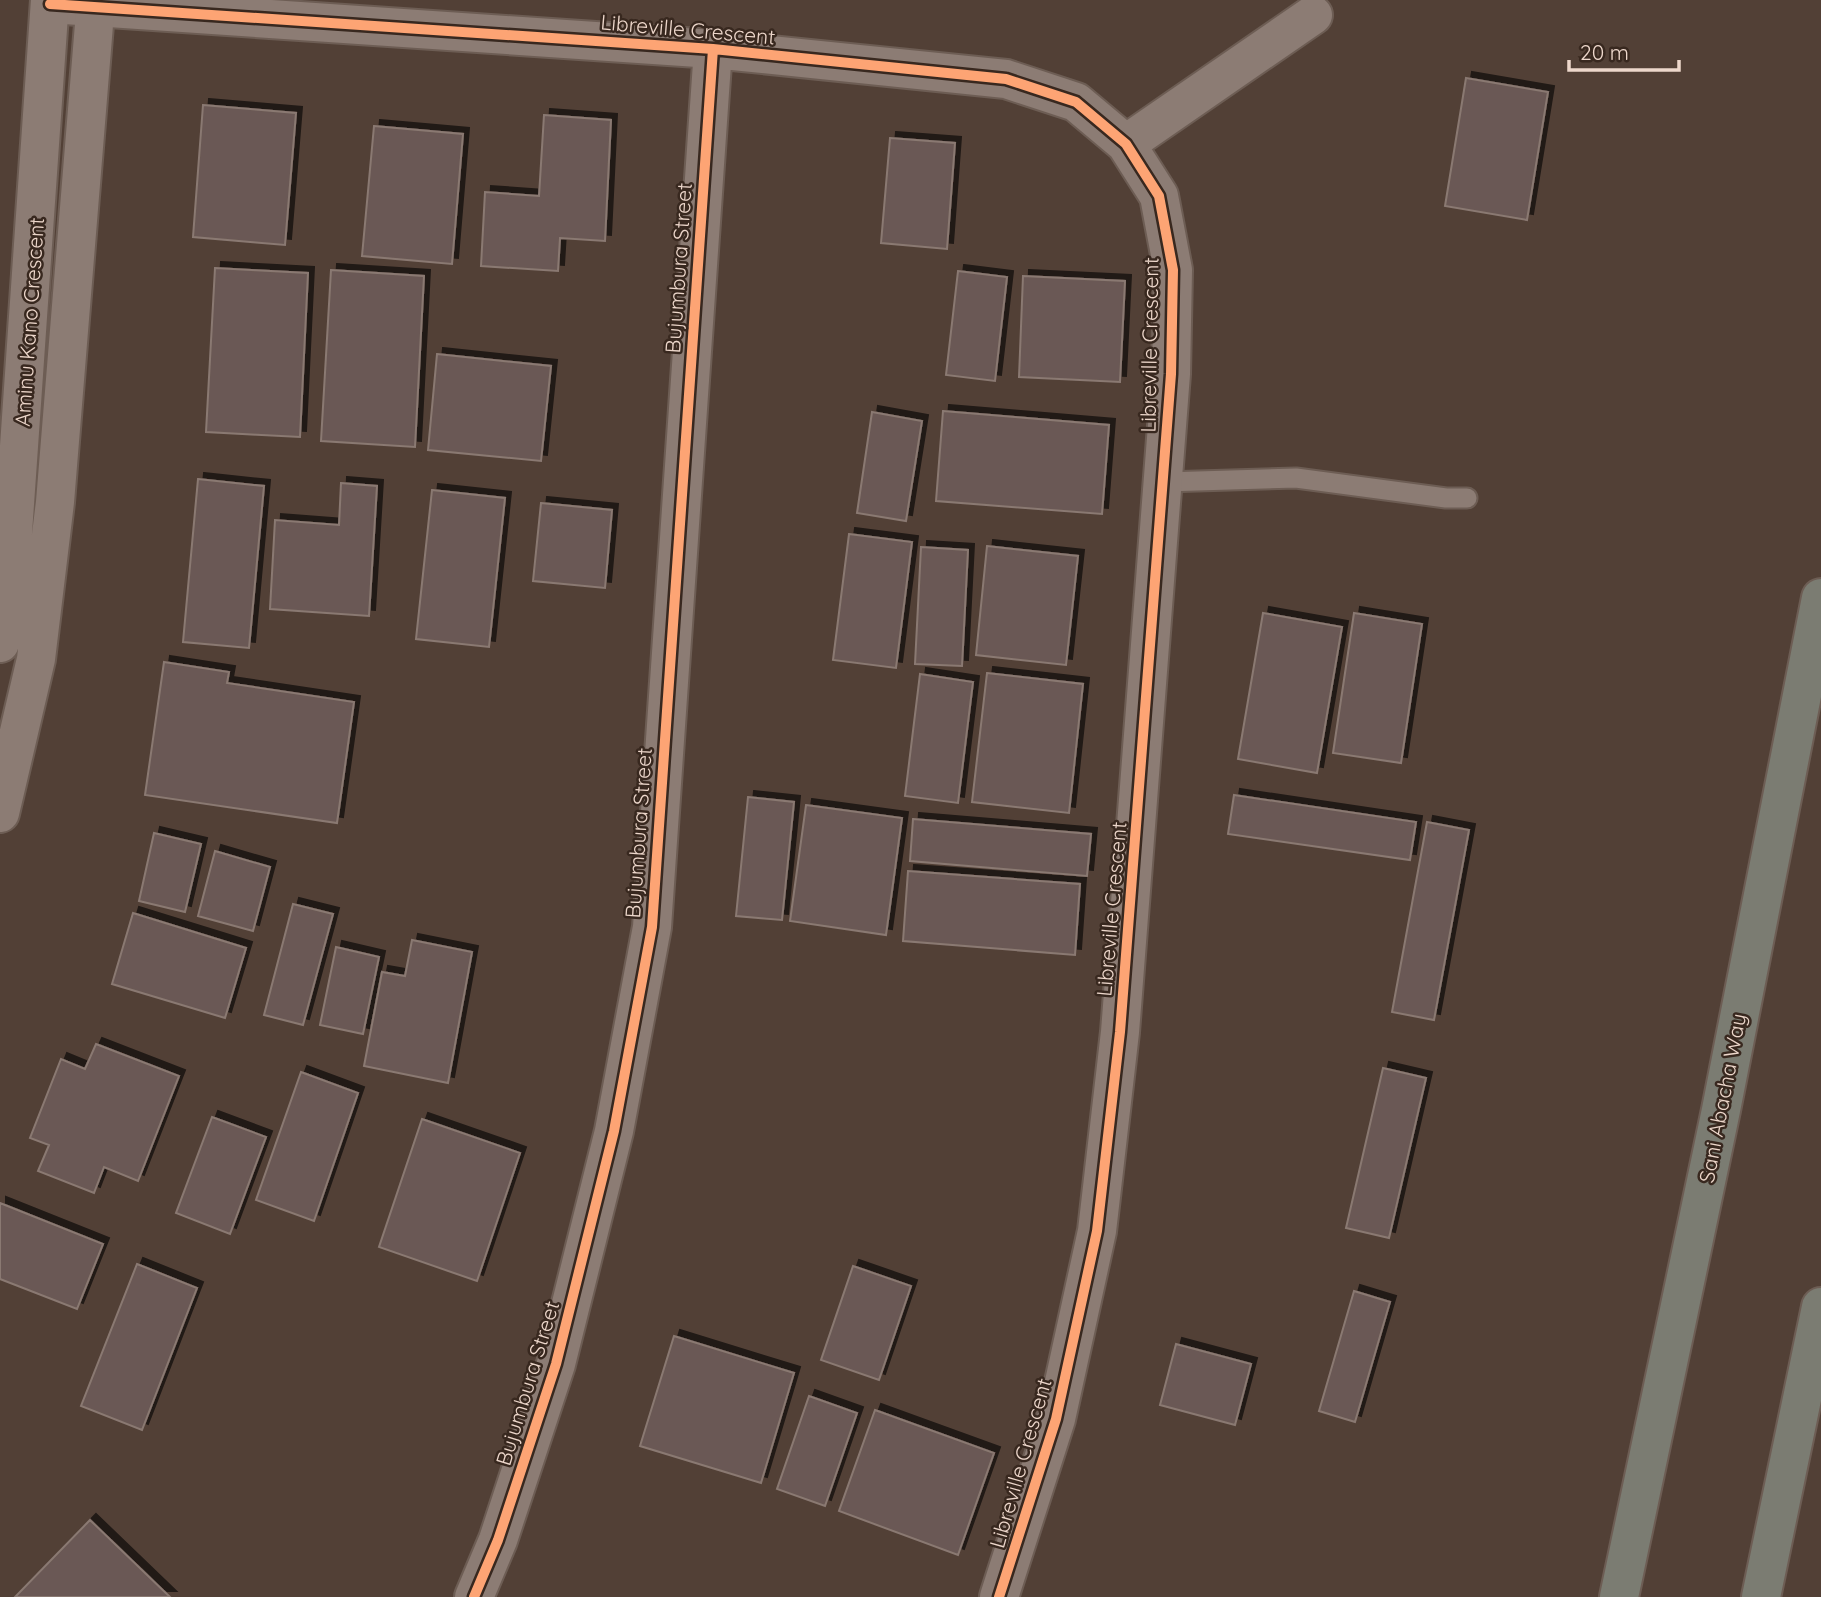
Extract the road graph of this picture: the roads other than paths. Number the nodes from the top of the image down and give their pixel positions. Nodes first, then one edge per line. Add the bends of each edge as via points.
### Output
1 (50, 2) edge
2 (95, 3) edge
3 (1313, 15) dead end
4 (713, 49) junction
5 (1126, 144) junction
6 (11, 431) edge
7 (1164, 482) junction
8 (1467, 498) dead end
9 (1821, 598) edge
10 (0, 643) edge
11 (0, 813) edge
12 (1821, 1307) edge
13 (474, 1597) edge
14 (999, 1597) edge
15 (1619, 1597) edge
16 (1761, 1597) edge

1 - 2 street, Libreville Crescent
1 - 6 street, Aminu Kano Crescent
2 - 4 street, Libreville Crescent
2 - 11 street via 55,502 36,659
3 - 5 street
4 - 5 street, Libreville Crescent via 1006,79 1076,102
4 - 13 street, Bujumbura Street via 652,927 614,1131 555,1364 498,1540
5 - 7 street, Libreville Crescent via 1159,197 1173,270
6 - 10 street, Aminu Kano Crescent via 6,619
7 - 8 lane via 1296,478
7 - 14 street, Libreville Crescent via 1120,1032 1097,1231 1056,1419
9 - 15 highway, Sani Abacha Way
12 - 16 highway

